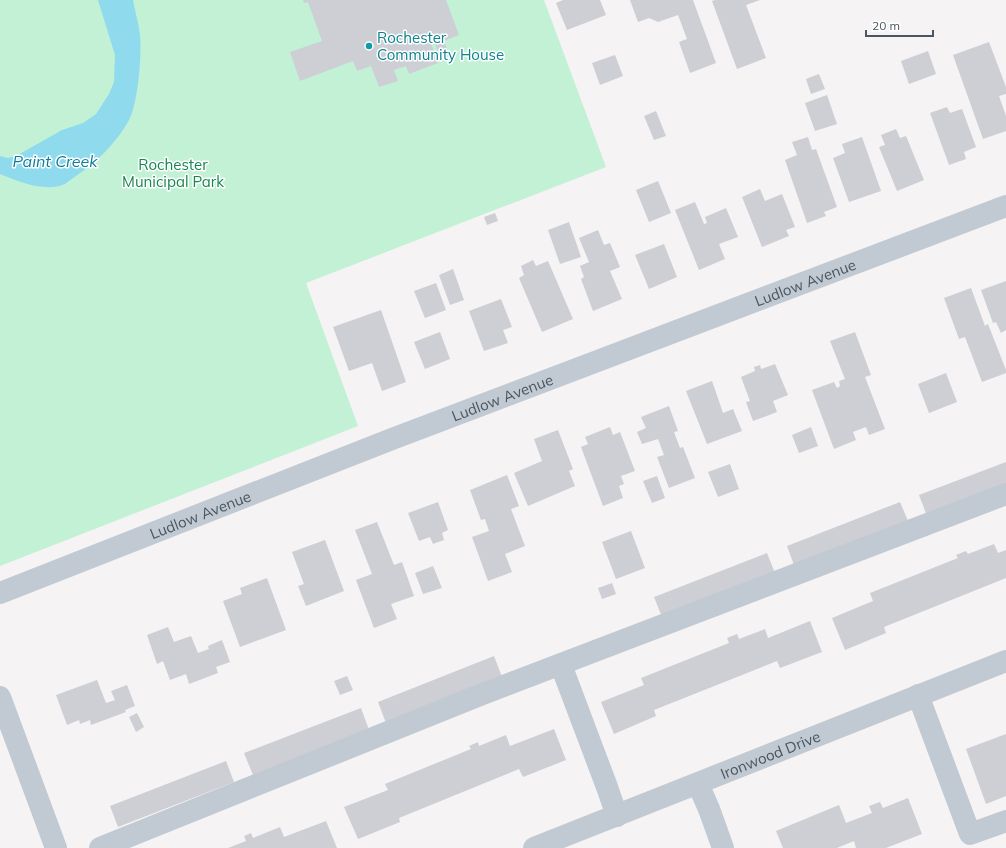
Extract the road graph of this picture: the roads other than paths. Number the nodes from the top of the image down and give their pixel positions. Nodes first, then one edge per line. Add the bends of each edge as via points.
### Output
1 (1006, 206) edge
2 (1006, 494) edge
3 (0, 593) edge
4 (1006, 661) edge
5 (561, 665) junction
6 (918, 695) junction
7 (0, 697) edge
8 (698, 784) junction
9 (617, 816) junction
10 (1006, 821) edge
11 (975, 841) edge
12 (56, 848) edge
13 (100, 848) edge
14 (534, 848) edge
15 (723, 848) edge

1 - 3 street, Ludlow Avenue via 407,434
2 - 5 street
4 - 6 street, Ironwood Drive
5 - 9 street
5 - 13 street via 480,695
6 - 8 street, Ironwood Drive
6 - 11 street
7 - 12 street
8 - 9 street, Ironwood Drive
8 - 15 street
9 - 14 street, Ironwood Drive
10 - 11 street

